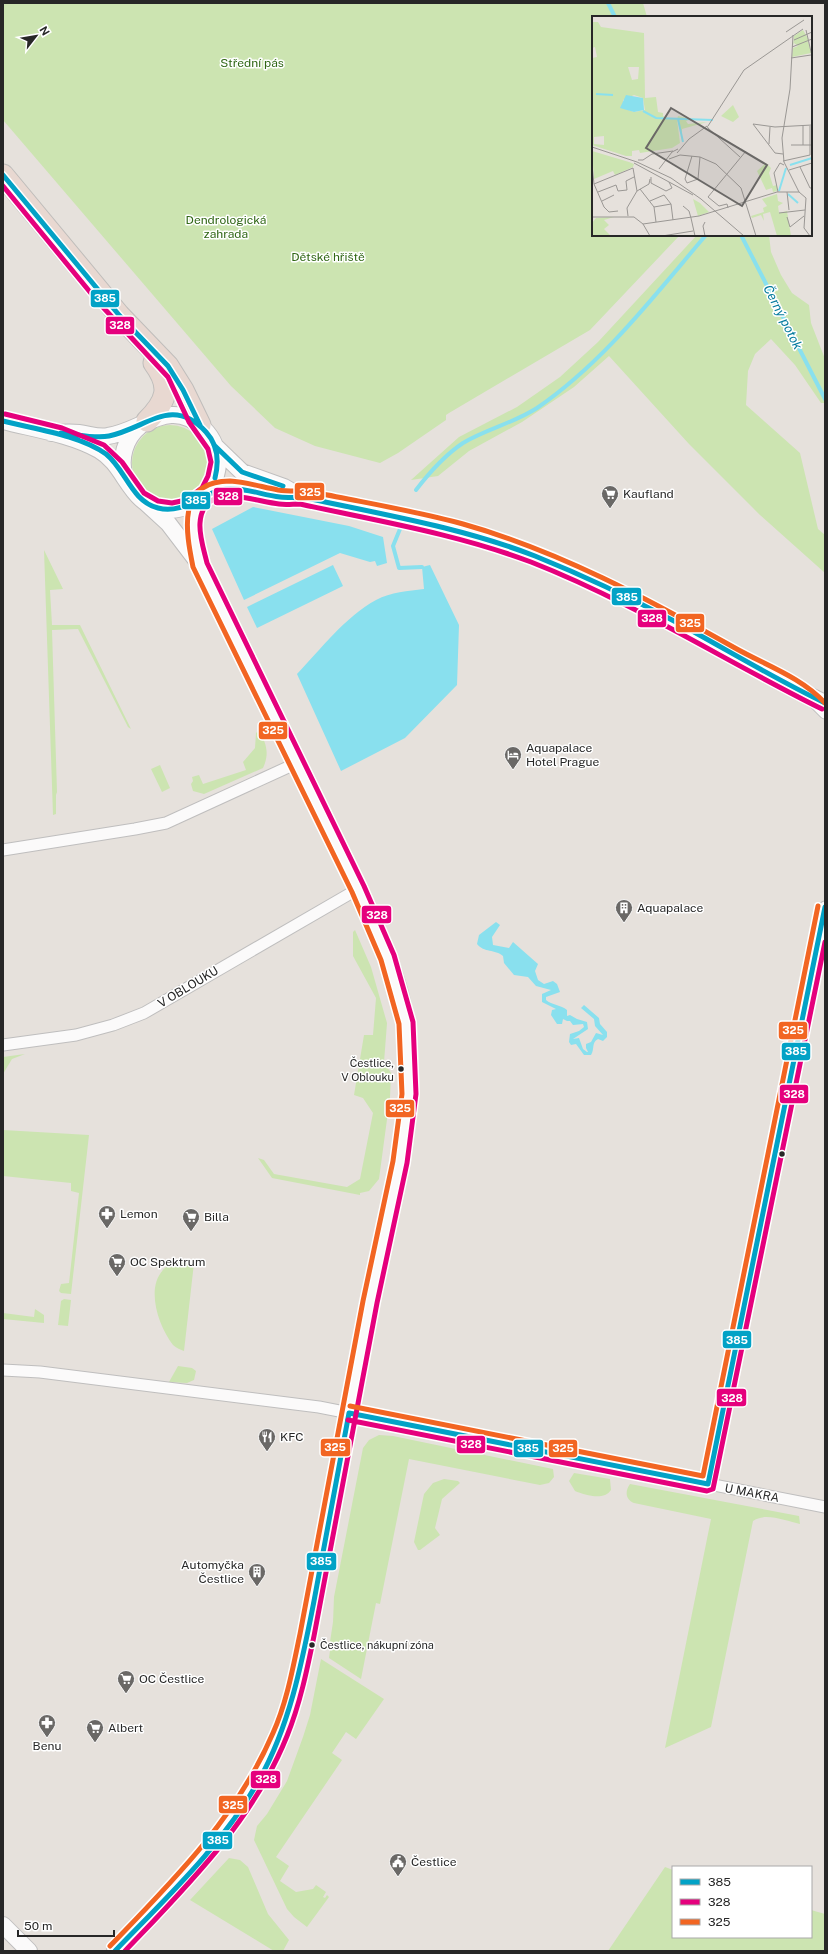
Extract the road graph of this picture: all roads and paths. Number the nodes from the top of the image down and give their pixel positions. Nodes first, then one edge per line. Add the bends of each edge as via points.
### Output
1 (3, 175) edge
2 (119, 315) junction
3 (3, 421) edge
4 (145, 422) junction
5 (200, 425) junction
6 (51, 433) junction
7 (214, 445) junction
8 (127, 481) junction
9 (203, 497) junction
10 (301, 497) junction
11 (145, 502) junction
12 (200, 565) junction
13 (800, 692) junction
14 (825, 703) edge
15 (825, 714) edge
16 (297, 763) junction
17 (3, 850) edge
18 (358, 889) junction
19 (825, 907) edge
20 (3, 1045) edge
21 (3, 1370) edge
22 (349, 1413) junction
23 (708, 1484) junction
24 (825, 1507) edge
25 (3, 1925) edge
26 (29, 1951) edge
27 (115, 1951) edge

1 - 2 highway
2 - 4 highway via 165,380 163,399 156,412
2 - 5 highway via 174,374
3 - 6 street
4 - 5 street via 159,416 173,415 187,418
4 - 6 street via 108,436
4 - 8 street via 129,438 124,453 123,467
5 - 7 street
6 - 8 street via 102,452 116,464
7 - 9 street via 218,458 217,470 213,483
7 - 10 street via 242,472 284,487
8 - 11 street via 134,493
9 - 10 street via 218,490 235,489 281,498
9 - 11 street via 185,507 172,510
9 - 12 street via 193,526
10 - 13 street via 460,531 534,556 641,604
11 - 12 street via 168,523
12 - 16 street
13 - 14 street
13 - 15 street
16 - 17 street via 166,823
16 - 18 street
18 - 20 street, V OBLOUKU via 144,1013 112,1026 76,1035
18 - 22 street via 388,958 401,999 406,1023 410,1094 395,1189
19 - 23 street
21 - 22 street, U MAKRA via 40,1372 318,1406
22 - 23 street, U MAKRA
22 - 27 street via 296,1688 280,1735 259,1779 230,1825 209,1852
23 - 24 street, U MAKRA
25 - 26 street

